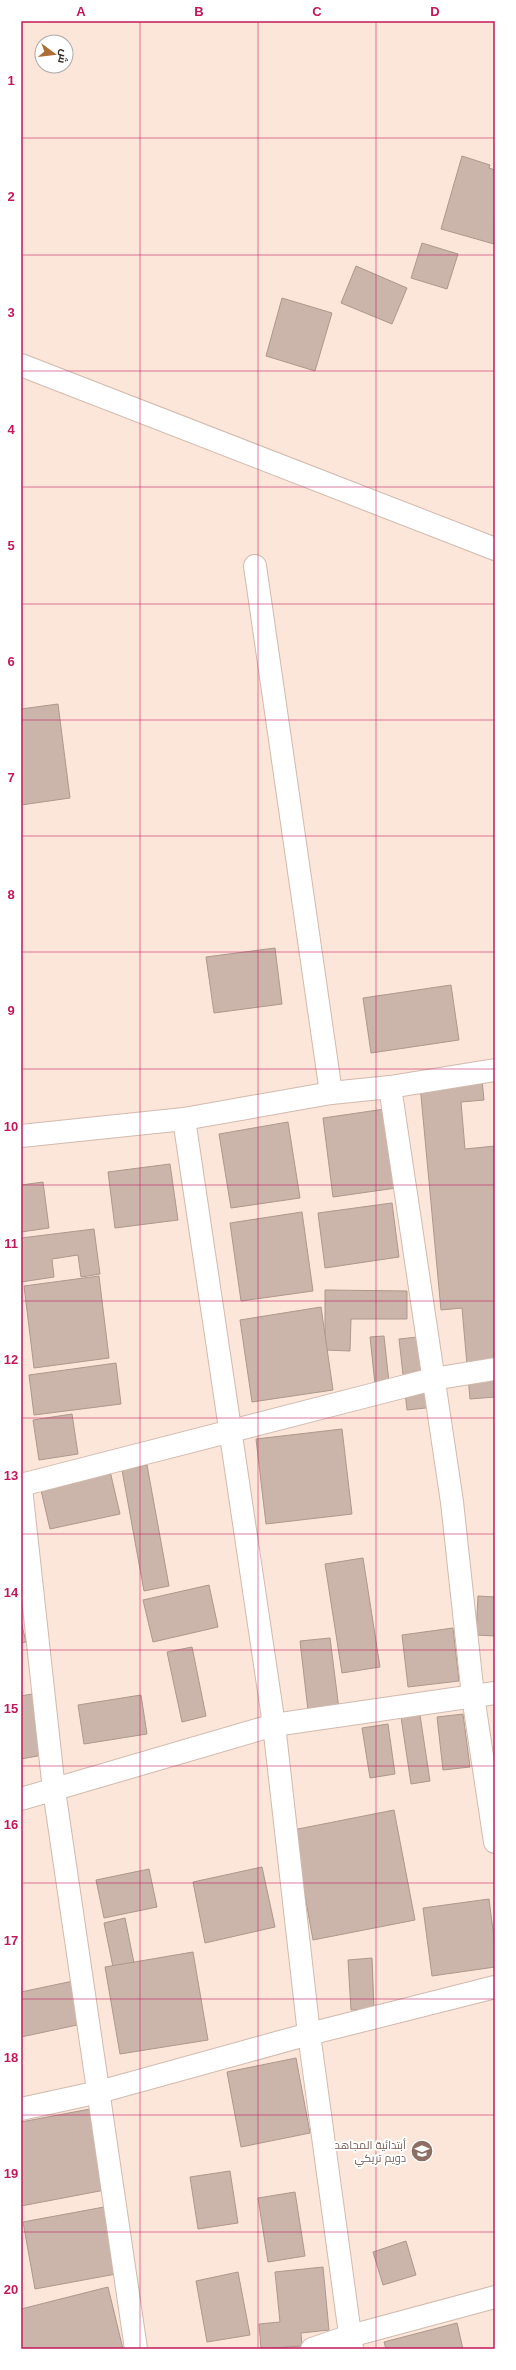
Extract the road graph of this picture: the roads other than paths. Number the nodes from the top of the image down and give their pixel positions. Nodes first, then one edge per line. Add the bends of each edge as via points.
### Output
1 (21, 365) edge
2 (495, 550) edge
3 (255, 566) dead end
4 (495, 1070) edge
5 (390, 1087) junction
6 (331, 1094) junction
7 (184, 1119) junction
8 (21, 1136) edge
9 (495, 1368) edge
10 (433, 1379) junction
11 (230, 1430) junction
12 (21, 1486) edge
13 (495, 1693) edge
14 (473, 1696) junction
15 (274, 1725) junction
16 (54, 1790) junction
17 (21, 1799) edge
18 (495, 1842) edge
19 (495, 1987) edge
20 (309, 2034) junction
21 (99, 2092) junction
22 (21, 2108) edge
23 (495, 2297) edge
24 (351, 2342) edge
25 (136, 2349) edge
26 (312, 2349) edge

1 - 2 street
3 - 6 street
4 - 5 street
5 - 6 street
5 - 10 street
6 - 7 street
7 - 8 street
7 - 11 street
9 - 10 street
10 - 11 street
10 - 14 street via 452,1502
11 - 12 street
11 - 15 street
12 - 16 street
13 - 14 street
14 - 15 street
14 - 18 street
15 - 16 street
15 - 20 street
16 - 17 street
16 - 21 street
19 - 20 street
20 - 21 street
20 - 24 street
21 - 22 street
21 - 25 street
23 - 24 street
24 - 26 street

